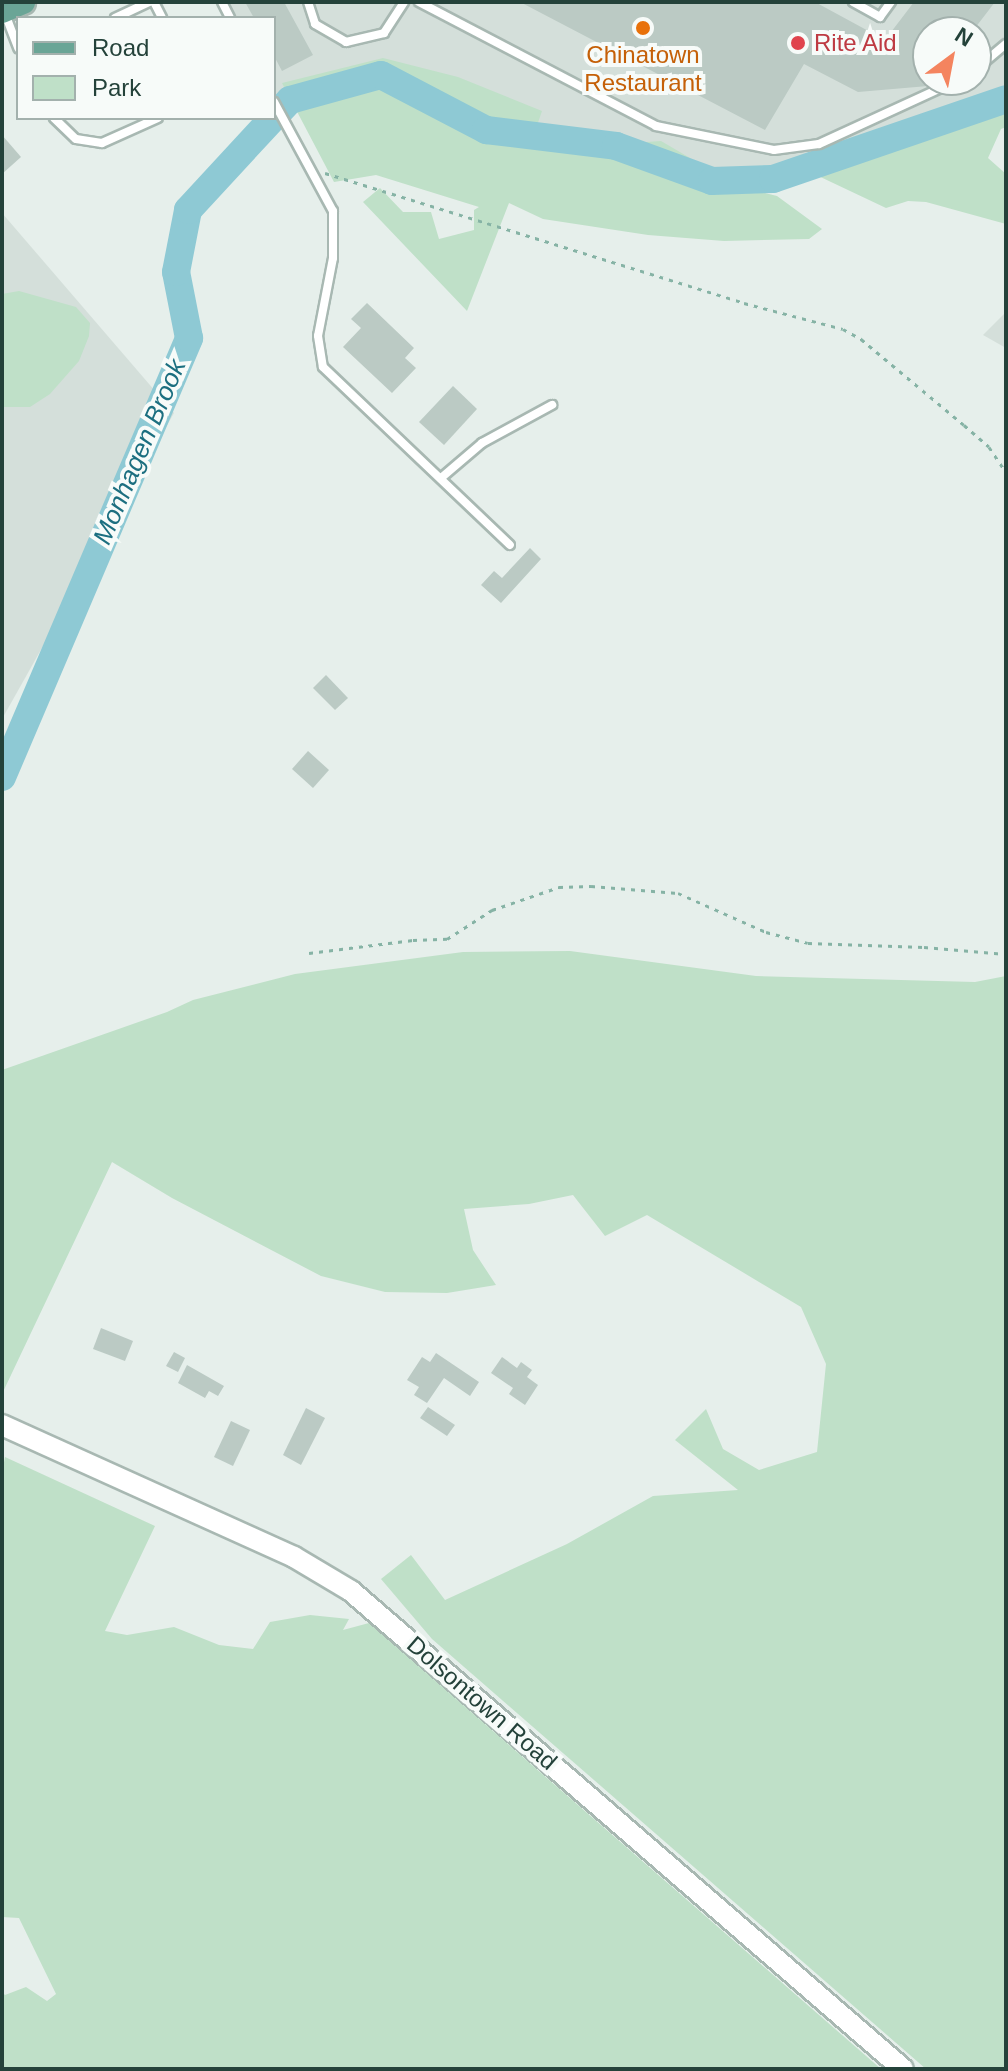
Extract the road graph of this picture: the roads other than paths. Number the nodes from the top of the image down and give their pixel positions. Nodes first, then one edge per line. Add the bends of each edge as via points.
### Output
1 (151, 2) edge
2 (308, 2) edge
3 (404, 2) edge
4 (419, 2) edge
5 (853, 2) edge
6 (891, 2) edge
7 (10, 8) edge
8 (120, 16) edge
9 (16, 38) edge
10 (923, 96) edge
11 (276, 106) edge
12 (56, 120) edge
13 (154, 120) edge
14 (552, 405) dead end
15 (441, 478) junction
16 (510, 545) dead end
17 (2, 1425) edge
18 (903, 2069) edge

1 - 8 lane
2 - 3 lane via 315,24 346,42 384,33
4 - 10 lane via 656,126 774,150 819,144
5 - 6 lane via 880,17
7 - 9 lane
11 - 15 lane via 333,211 333,258 318,336 323,367
12 - 13 lane via 76,139 102,143
14 - 15 lane via 482,443
15 - 16 lane
17 - 18 street, Dolsontown Road via 294,1557 351,1591

